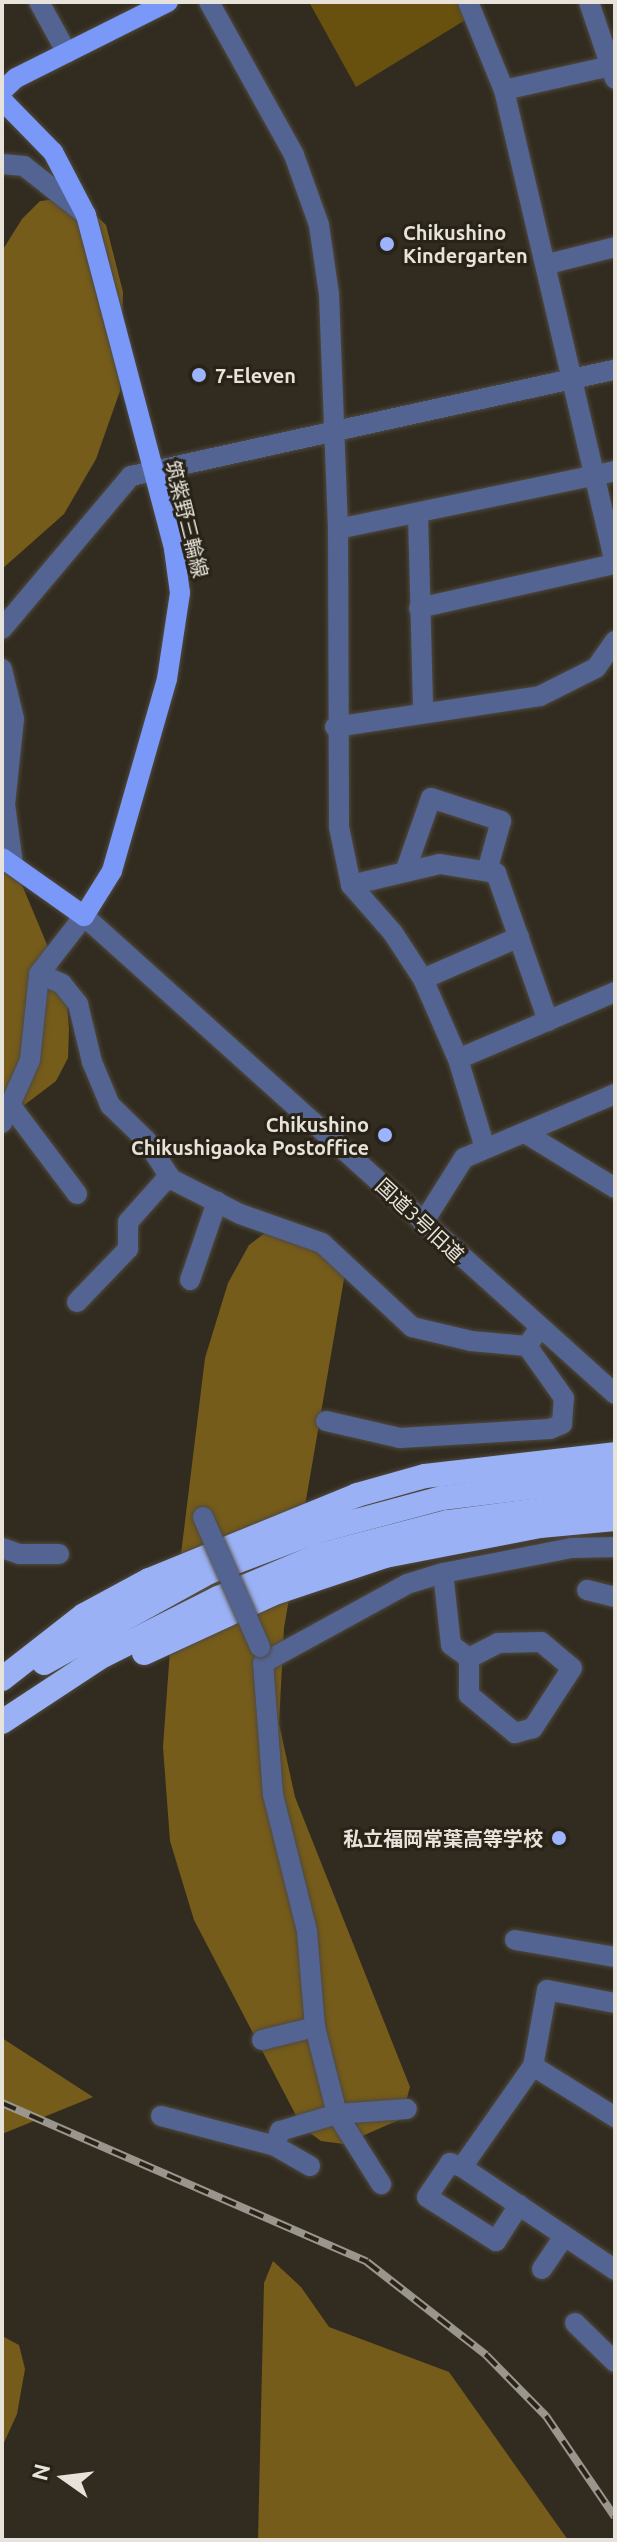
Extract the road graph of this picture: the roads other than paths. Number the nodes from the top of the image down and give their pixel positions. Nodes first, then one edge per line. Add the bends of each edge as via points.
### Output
1 (39, 2) edge
2 (168, 2) edge
3 (209, 2) edge
4 (468, 2) edge
5 (589, 2) edge
6 (67, 53) junction
7 (614, 70) edge
8 (504, 90) junction
9 (2, 91) edge
10 (2, 100) edge
11 (2, 164) edge
12 (86, 215) junction
13 (615, 247) edge
14 (548, 264) junction
15 (615, 370) edge
16 (571, 380) junction
17 (333, 432) junction
18 (606, 472) edge
19 (152, 474) junction
20 (418, 514) junction
21 (338, 529) junction
22 (615, 563) edge
23 (419, 608) junction
24 (2, 629) edge
25 (615, 641) edge
26 (2, 669) edge
27 (423, 710) junction
28 (335, 727) junction
29 (8, 861) edge
30 (406, 869) junction
31 (487, 871) junction
32 (351, 885) junction
33 (84, 916) junction
34 (519, 937) junction
35 (39, 974) junction
36 (423, 979) junction
37 (611, 994) edge
38 (615, 1015) edge
39 (548, 1021) junction
40 (458, 1059) junction
41 (615, 1094) edge
42 (7, 1115) edge
43 (525, 1133) junction
44 (485, 1148) junction
45 (169, 1176) junction
46 (615, 1188) edge
47 (77, 1194) dead end
48 (217, 1202) junction
49 (423, 1223) junction
50 (190, 1280) dead end
51 (77, 1302) dead end
52 (533, 1338) junction
53 (615, 1394) edge
54 (326, 1421) dead end
55 (608, 1473) edge
56 (203, 1517) dead end
57 (615, 1519) edge
58 (615, 1547) edge
59 (2, 1548) edge
60 (59, 1554) dead end
61 (443, 1573) junction
62 (587, 1590) dead end
63 (615, 1597) edge
64 (262, 1655) junction
65 (469, 1658) junction
66 (2, 1679) edge
67 (2, 1692) edge
68 (2, 1722) edge
69 (2, 1731) edge
70 (515, 1940) dead end
71 (615, 1957) edge
72 (615, 2003) edge
73 (315, 2027) junction
74 (262, 2040) dead end
75 (533, 2066) junction
76 (407, 2109) dead end
77 (337, 2114) junction
78 (161, 2116) dead end
79 (615, 2117) edge
80 (275, 2146) junction
81 (310, 2166) dead end
82 (462, 2167) junction
83 (381, 2184) dead end
84 (519, 2205) junction
85 (564, 2236) junction
86 (542, 2269) dead end
87 (615, 2270) edge
88 (575, 2323) dead end
89 (615, 2362) edge

1 - 6 street
2 - 6 main road
3 - 17 street via 294,155 319,225 329,294
4 - 8 street
5 - 7 street
6 - 9 main road
7 - 8 street
8 - 14 street
10 - 12 main road, 筑紫野三輪線 via 53,152
11 - 12 street via 24,166
12 - 19 main road, 筑紫野三輪線
13 - 14 street
14 - 16 street
15 - 16 street
16 - 17 street
16 - 18 street
17 - 19 street
17 - 21 street
18 - 20 street
18 - 22 street
19 - 24 street via 131,476
19 - 33 main road, 筑紫野三輪線 via 174,549 180,593 175,636 112,871
20 - 21 street
20 - 23 street
21 - 28 street
22 - 23 street
23 - 27 street
25 - 27 street via 596,668 540,696
26 - 29 street via 14,719 5,804
27 - 28 street
28 - 32 street via 339,827
29 - 33 main road
30 - 31 street via 440,864
30 - 31 street via 431,798 501,821
30 - 32 street
31 - 34 street via 496,873
32 - 36 street via 393,933
33 - 35 street
33 - 49 street, 国道3号旧道
34 - 36 street
34 - 39 street
35 - 42 street via 30,1060
35 - 45 street via 62,984 78,1004 92,1062 110,1105 146,1140
36 - 40 street
37 - 38 street
37 - 39 street
39 - 40 street
40 - 44 street
41 - 43 street
42 - 47 street
43 - 44 street
43 - 46 street
44 - 49 street via 464,1158
45 - 48 street
45 - 51 street via 128,1222 128,1249
48 - 50 street
48 - 52 street via 322,1243 412,1327 471,1341
49 - 52 street, 国道3号旧道
52 - 53 street, 国道3号旧道
52 - 54 street via 564,1398 562,1424 550,1429 400,1438
55 - 66 highway via 425,1476 357,1495 149,1580 84,1615
55 - 67 highway via 442,1498 315,1532 209,1572 90,1634
55 - 68 highway via 320,1555 218,1598 99,1658
56 - 64 street, bridge
57 - 69 highway via 540,1526 385,1556 272,1594 107,1671
58 - 61 street via 572,1548
59 - 60 street via 19,1554
61 - 64 street via 407,1584
61 - 65 street via 451,1645
62 - 63 street
64 - 73 street via 273,1795 307,1931
65 - 65 street via 498,1643 541,1642 572,1668 533,1728 515,1733 469,1695
70 - 71 street
72 - 75 street via 547,1990
73 - 74 street
73 - 77 street
75 - 79 street
75 - 82 street
76 - 77 street
77 - 80 street via 280,2131
77 - 83 street
78 - 80 street
80 - 81 street
82 - 84 street
82 - 84 street via 450,2163 427,2197 496,2241
84 - 85 street
85 - 86 street
85 - 87 street
88 - 89 street

